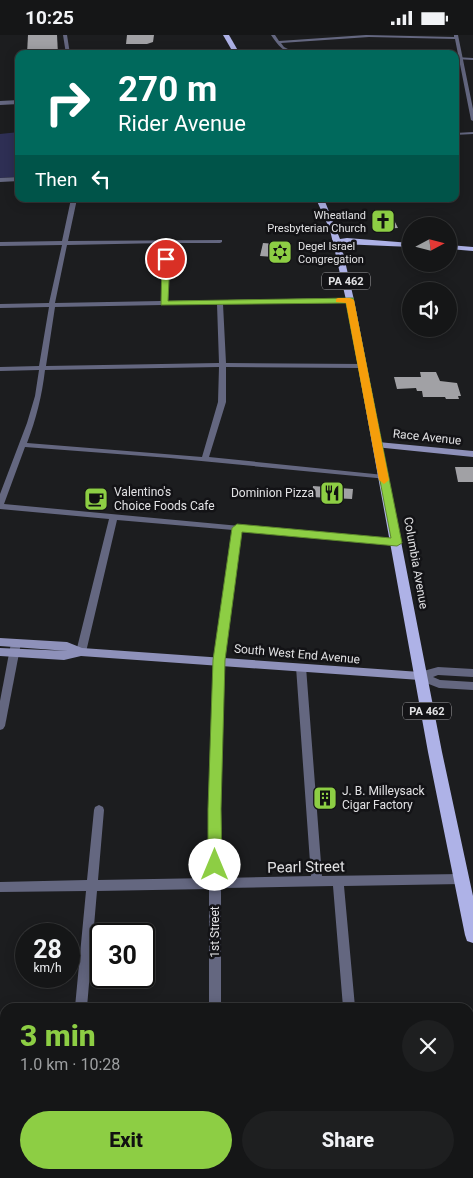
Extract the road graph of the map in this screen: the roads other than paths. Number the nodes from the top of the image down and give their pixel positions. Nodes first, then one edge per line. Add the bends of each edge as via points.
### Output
1 (65, 35) edge
2 (226, 35) edge
3 (272, 35) edge
4 (392, 35) edge
5 (456, 37) edge
6 (278, 42) junction
7 (67, 50) edge
8 (234, 50) edge
9 (287, 50) edge
10 (457, 50) edge
11 (459, 58) edge
12 (473, 59) edge
13 (459, 62) edge
14 (15, 102) edge
15 (0, 103) edge
16 (473, 120) edge
17 (473, 133) edge
18 (459, 134) edge
19 (15, 179) edge
20 (0, 180) edge
21 (73, 202) edge
22 (321, 202) edge
23 (167, 241) junction
24 (220, 241) dead end
25 (337, 242) junction
26 (64, 243) junction
27 (0, 244) edge
28 (402, 244) edge
29 (458, 248) edge
30 (473, 249) edge
31 (350, 300) junction
32 (220, 302) junction
33 (164, 303) junction
34 (52, 305) junction
35 (0, 306) edge
36 (222, 365) junction
37 (362, 366) junction
38 (41, 368) junction
39 (0, 369) edge
40 (23, 445) junction
41 (378, 445) junction
42 (473, 455) edge
43 (205, 460) junction
44 (384, 477) junction
45 (0, 505) edge
46 (114, 516) junction
47 (237, 528) junction
48 (397, 543) junction
49 (0, 642) edge
50 (15, 648) junction
51 (0, 651) edge
52 (81, 651) junction
53 (219, 660) junction
54 (301, 667) junction
55 (473, 673) edge
56 (420, 676) junction
57 (473, 686) edge
58 (0, 726) edge
59 (99, 810) dead end
60 (462, 879) junction
61 (338, 881) junction
62 (317, 882) junction
63 (215, 883) junction
64 (92, 885) junction
65 (0, 887) edge
66 (473, 933) edge
67 (81, 1003) edge
68 (215, 1003) edge
69 (349, 1003) edge

1 - 7 street
2 - 8 main road
3 - 6 street
4 - 5 street
4 - 6 street
5 - 10 street
6 - 9 street
11 - 12 street
13 - 16 street
14 - 15 street
17 - 18 street
19 - 20 street
21 - 26 street
22 - 25 main road, Columbia Avenue / PA 462
23 - 24 street
23 - 26 street
23 - 33 street
25 - 28 main road
25 - 31 main road, Columbia Avenue / PA 462
26 - 27 street
26 - 34 street
29 - 30 main road
31 - 32 street
31 - 37 main road, Columbia Avenue / PA 462
32 - 33 street
32 - 36 street
33 - 34 street
34 - 35 street
34 - 38 street
36 - 37 street
36 - 38 street
36 - 43 street via 222,402
37 - 41 main road, Columbia Avenue / PA 462
38 - 39 street
38 - 40 street via 38,396
40 - 43 street
40 - 45 street
41 - 42 main road, Race Avenue
41 - 44 main road, Columbia Avenue / PA 462
43 - 44 street
44 - 48 main road, Columbia Avenue / PA 462
45 - 46 street
46 - 47 street
46 - 52 street
47 - 48 street
47 - 53 street, 1st Street
48 - 56 main road, Columbia Avenue / PA 462
49 - 50 main road, South West End Avenue
50 - 51 main road, South West End Avenue
50 - 52 main road, South West End Avenue via 64,656
50 - 58 street
52 - 53 main road, South West End Avenue
53 - 54 main road, South West End Avenue
53 - 63 street, 1st Street
54 - 56 main road, South West End Avenue
54 - 62 street
55 - 56 street via 438,671
56 - 57 street via 439,684
56 - 60 main road, Columbia Avenue / PA 462
59 - 64 street
60 - 61 street, Pearl Street
60 - 66 main road, Columbia Avenue / PA 462
61 - 62 street, Pearl Street
61 - 69 street
62 - 63 street, Pearl Street
63 - 64 street, Pearl Street
63 - 68 street, 1st Street
64 - 65 street, Pearl Street
64 - 67 street

